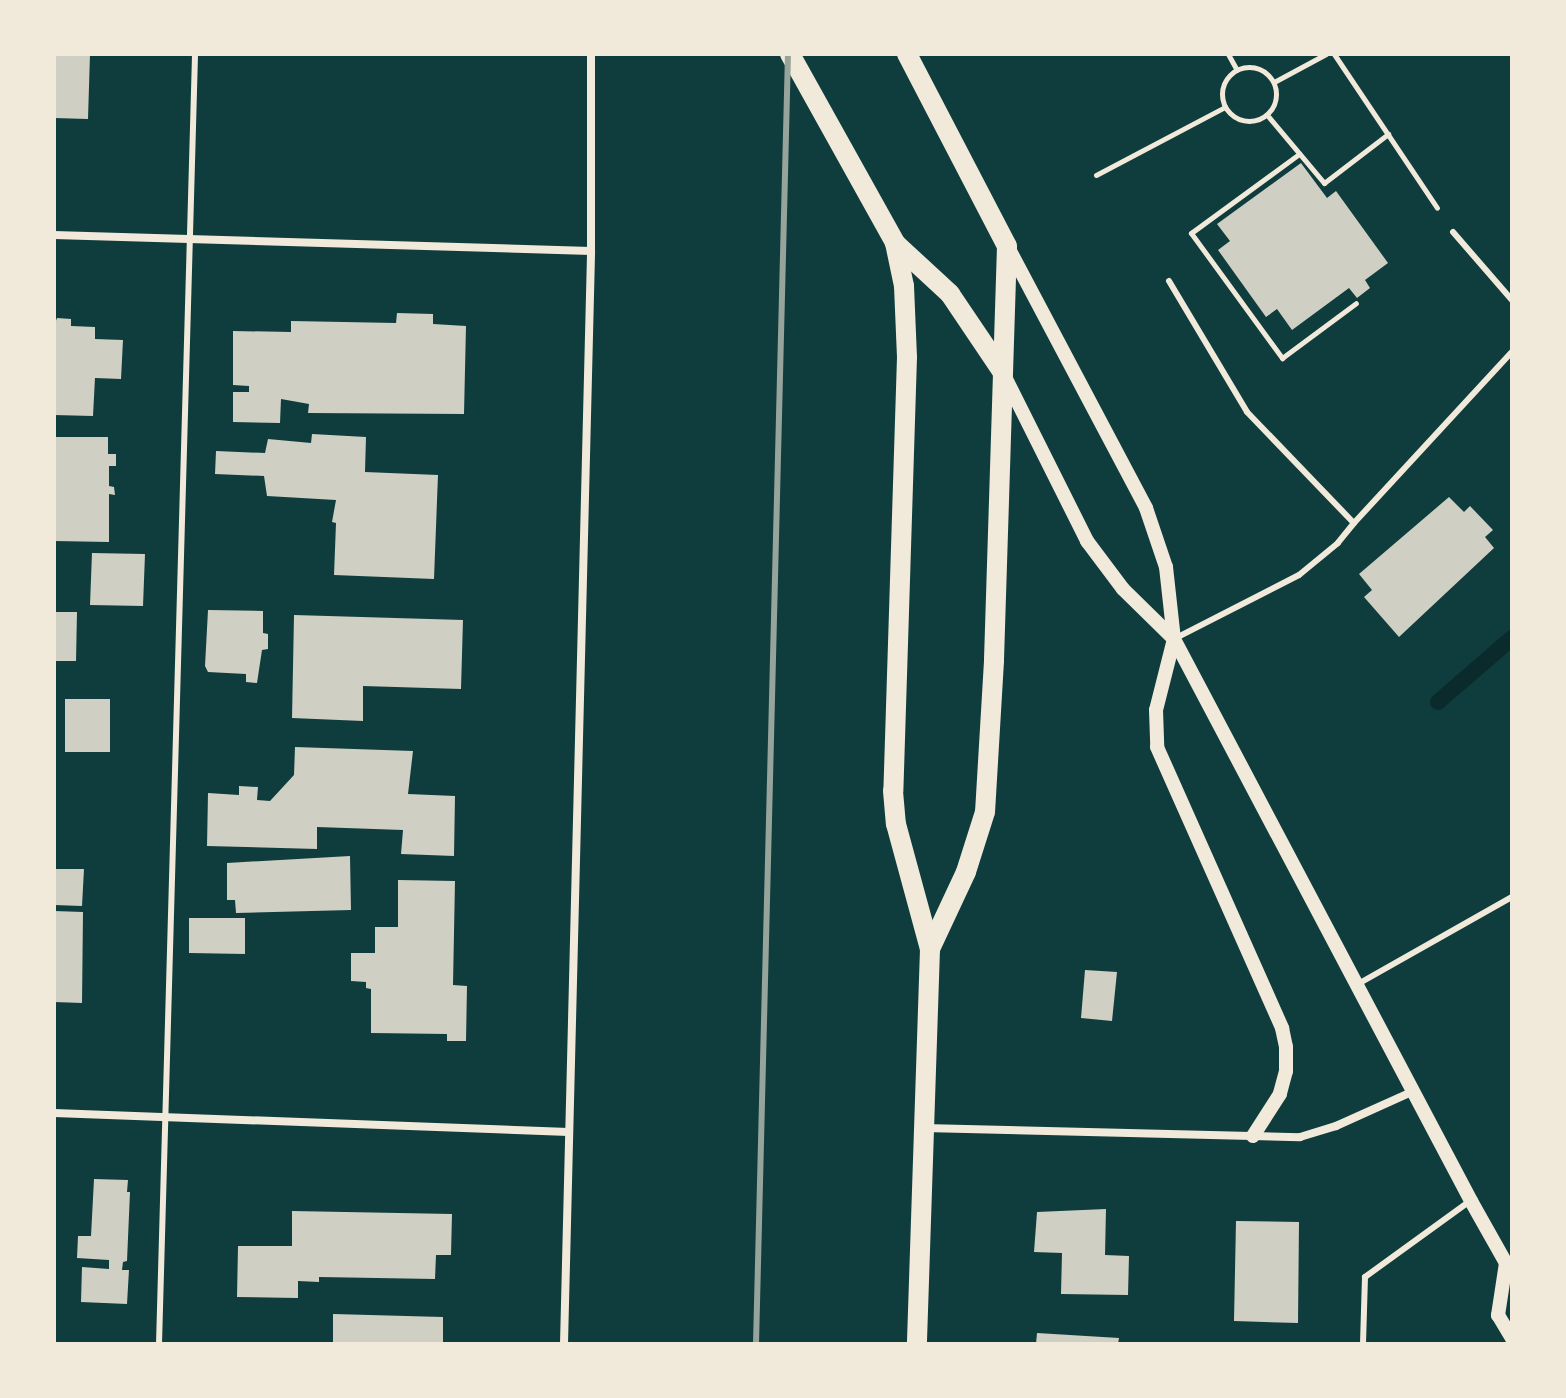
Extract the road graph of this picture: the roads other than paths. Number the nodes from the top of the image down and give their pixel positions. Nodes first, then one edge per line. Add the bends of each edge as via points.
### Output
1 (195, 54) edge
2 (591, 54) edge
3 (790, 54) edge
4 (907, 54) edge
5 (1453, 232) road end
6 (54, 235) edge
7 (190, 240) junction
8 (895, 243) junction
9 (1007, 246) junction
10 (591, 251) junction
11 (1169, 281) dead end
12 (1512, 300) edge
13 (1512, 352) edge
14 (1002, 371) junction
15 (1354, 523) junction
16 (1174, 639) junction
17 (1512, 897) edge
18 (930, 949) junction
19 (1357, 984) junction
20 (1414, 1091) junction
21 (54, 1113) edge
22 (162, 1119) junction
23 (923, 1128) junction
24 (569, 1132) junction
25 (1253, 1136) junction
26 (1471, 1201) junction
27 (1509, 1266) edge
28 (1512, 1338) edge
29 (159, 1344) edge
30 (564, 1344) edge
31 (917, 1344) edge
32 (1363, 1344) edge

1 - 7 lane
2 - 10 street
3 - 8 main road
4 - 9 main road
5 - 12 lane
6 - 7 street
7 - 10 street
7 - 22 lane
8 - 14 main road via 950,294
8 - 18 main road via 904,286 907,357 893,791 896,824
9 - 14 main road
9 - 16 street via 1146,508 1166,567
10 - 24 street
11 - 15 lane via 1247,412
13 - 15 lane
14 - 16 street via 1087,541 1123,589
14 - 18 main road via 985,812 966,872
15 - 16 lane via 1299,575
16 - 19 street
16 - 25 street via 1156,710 1157,747 1286,1047 1280,1094
17 - 19 lane
18 - 23 main road
19 - 20 street
20 - 25 street via 1318,1133
20 - 26 street
21 - 22 street
22 - 24 street
22 - 29 lane
23 - 25 street
23 - 31 main road
24 - 30 street
26 - 27 street
26 - 32 lane via 1365,1277
27 - 28 street via 1498,1315

